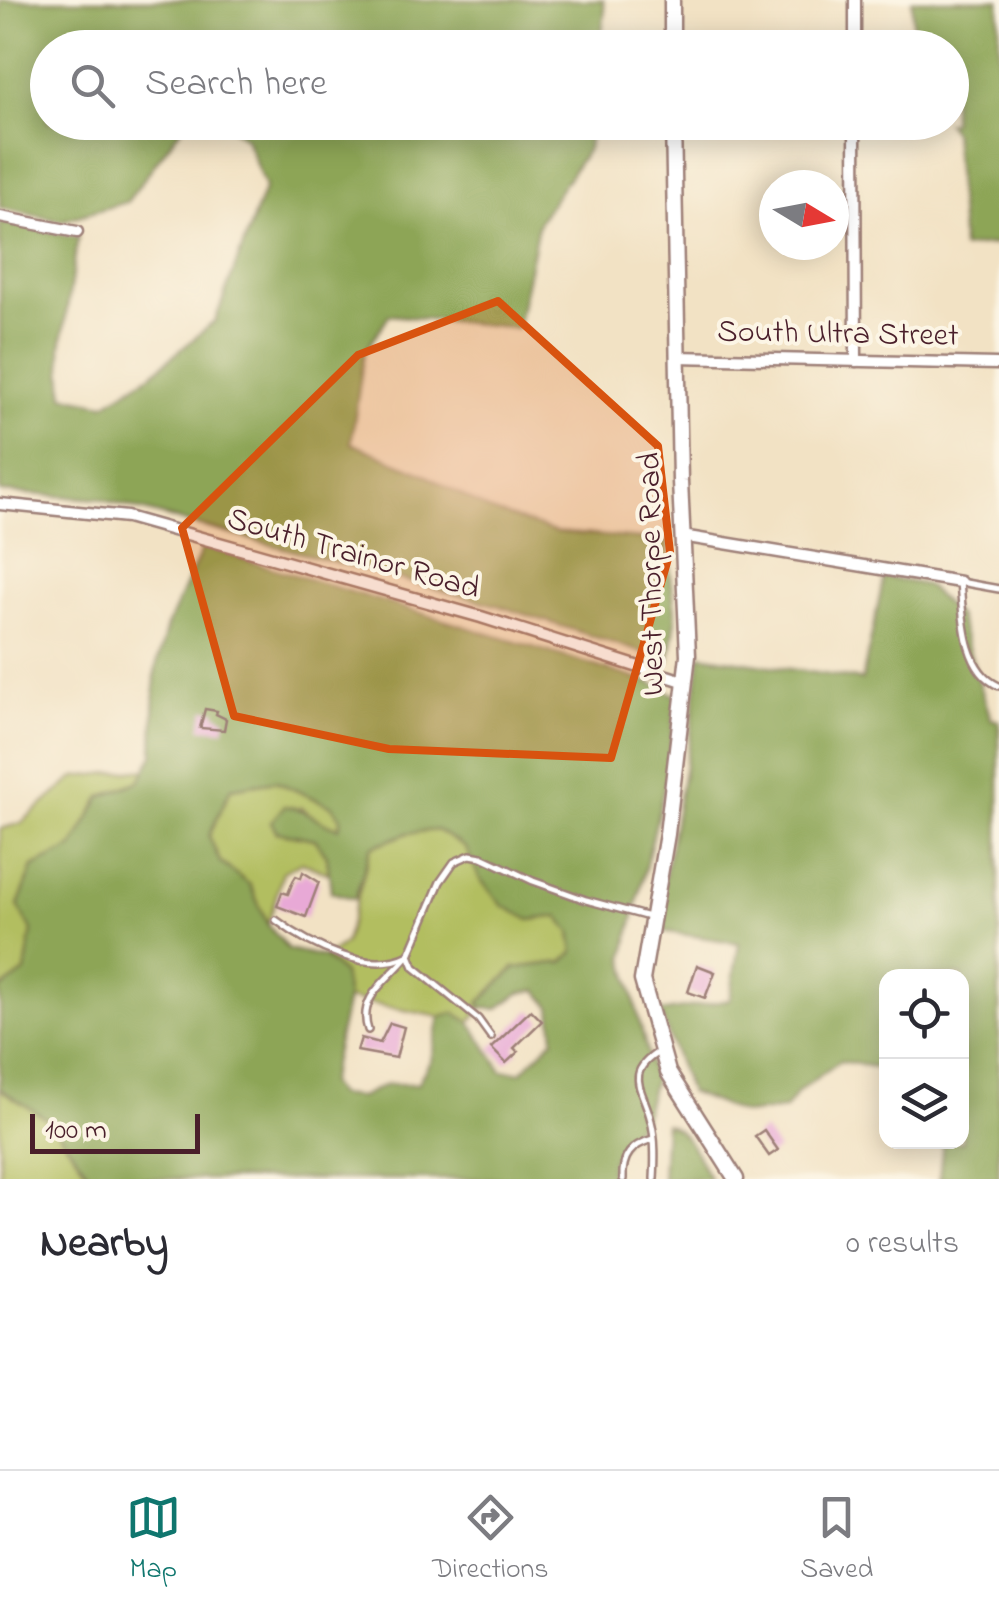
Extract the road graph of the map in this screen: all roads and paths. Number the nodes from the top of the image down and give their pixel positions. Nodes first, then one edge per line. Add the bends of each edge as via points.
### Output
1 (672, 0) edge
2 (855, 0) edge
3 (672, 30) edge
4 (855, 30) edge
5 (673, 140) edge
6 (856, 140) edge
7 (0, 217) edge
8 (77, 232) dead end
9 (677, 358) junction
10 (856, 361) junction
11 (998, 364) edge
12 (0, 504) edge
13 (682, 536) junction
14 (960, 582) junction
15 (999, 589) edge
16 (686, 682) junction
17 (999, 686) edge
18 (652, 918) junction
19 (276, 920) dead end
20 (409, 955) junction
21 (368, 1030) dead end
22 (490, 1037) dead end
23 (662, 1050) junction
24 (653, 1139) junction
25 (623, 1179) edge
26 (654, 1179) edge
27 (736, 1179) edge

1 - 3 street
2 - 4 street
5 - 9 street, West Thorpe Road
6 - 10 street
7 - 8 street
9 - 10 street, South Ultra Street
9 - 13 street, West Thorpe Road
10 - 11 street, South Ultra Street
12 - 16 street, South Trainor Road via 127,516
13 - 14 street
13 - 16 street, West Thorpe Road
14 - 15 lane
14 - 17 lane via 977,670
16 - 18 street, West Thorpe Road
18 - 20 lane via 470,855 454,862 440,882
18 - 23 street, West Thorpe Road via 642,980
19 - 20 lane via 364,962
20 - 21 lane via 368,1001
20 - 22 lane
23 - 24 lane via 638,1073
23 - 27 street, West Thorpe Road via 668,1072
24 - 25 lane via 624,1158
24 - 26 lane

